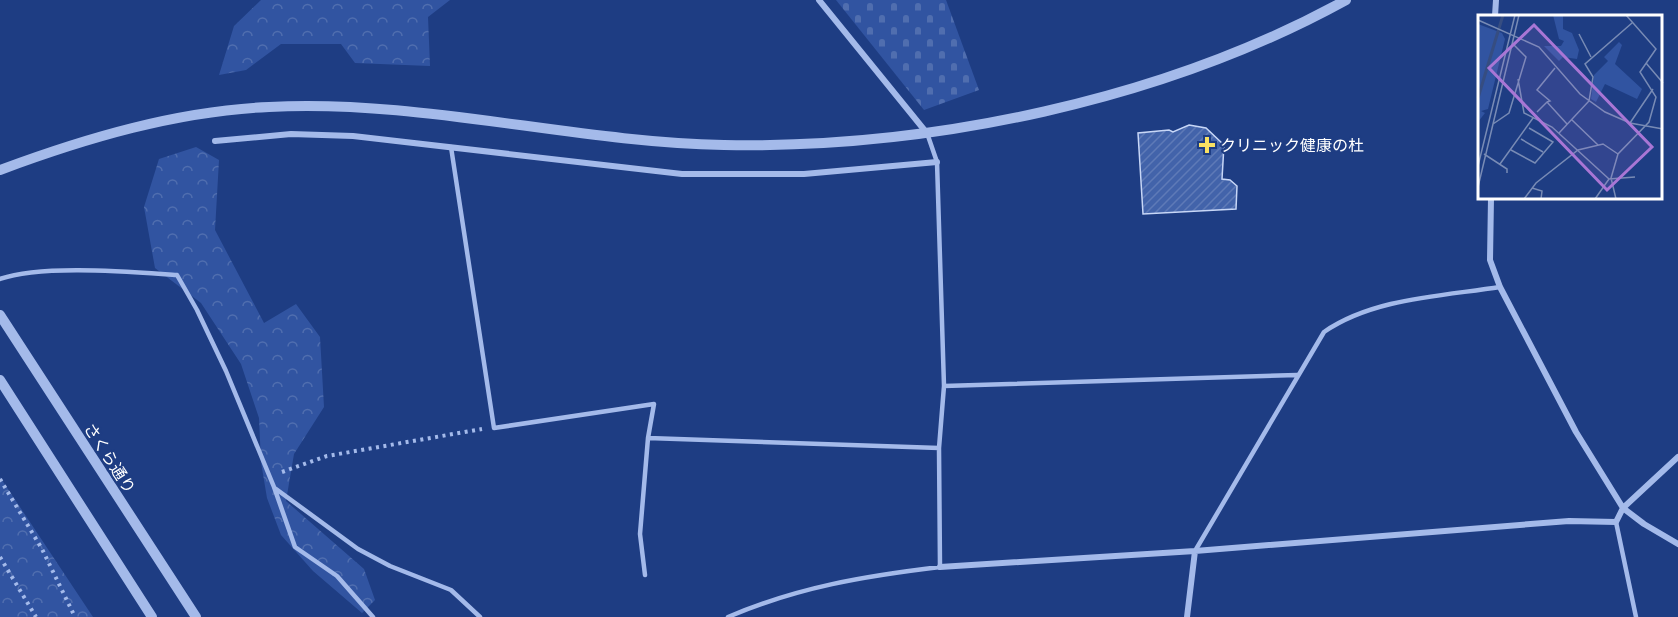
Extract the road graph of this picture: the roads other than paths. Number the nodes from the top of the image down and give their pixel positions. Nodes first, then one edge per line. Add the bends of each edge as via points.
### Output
1 (819, 0) edge
2 (1346, 0) edge
3 (927, 134) junction
4 (215, 141) dead end
5 (451, 147) junction
6 (937, 162) junction
7 (0, 170) edge
8 (1491, 200) edge
9 (0, 279) edge
10 (1500, 287) junction
11 (0, 315) edge
12 (1297, 375) junction
13 (0, 380) edge
14 (944, 386) junction
15 (648, 438) junction
16 (939, 448) junction
17 (1678, 457) edge
18 (274, 488) junction
19 (1623, 508) junction
20 (1616, 522) junction
21 (1678, 544) edge
22 (1195, 551) junction
23 (940, 567) junction
24 (645, 575) dead end
25 (152, 617) edge
26 (196, 617) edge
27 (373, 617) edge
28 (480, 617) edge
29 (728, 617) edge
30 (1187, 617) edge
31 (1636, 617) edge

1 - 3 street
2 - 3 street via 1200,65 1112,94 1008,120
3 - 6 lane
3 - 7 street via 810,144 724,145 414,112 269,107 194,114 59,148
4 - 5 street via 291,134 353,136
5 - 6 street via 682,174 804,174
5 - 15 lane via 494,428 654,404
6 - 14 lane
8 - 10 street via 1490,260
9 - 18 lane via 12,274 45,272 177,275 226,371
10 - 12 lane via 1406,301 1341,320 1324,333
10 - 19 street via 1575,432
11 - 26 street, さくら通り
12 - 14 lane
12 - 22 lane
13 - 25 street
14 - 16 lane
15 - 16 lane
15 - 24 lane via 640,534
16 - 23 lane
17 - 19 street
18 - 27 lane via 295,547 337,576
18 - 28 lane via 358,549 451,590
19 - 20 street
19 - 21 street
20 - 22 street via 1569,522
20 - 31 lane
22 - 23 street
22 - 30 street
23 - 29 lane via 854,577 767,600

